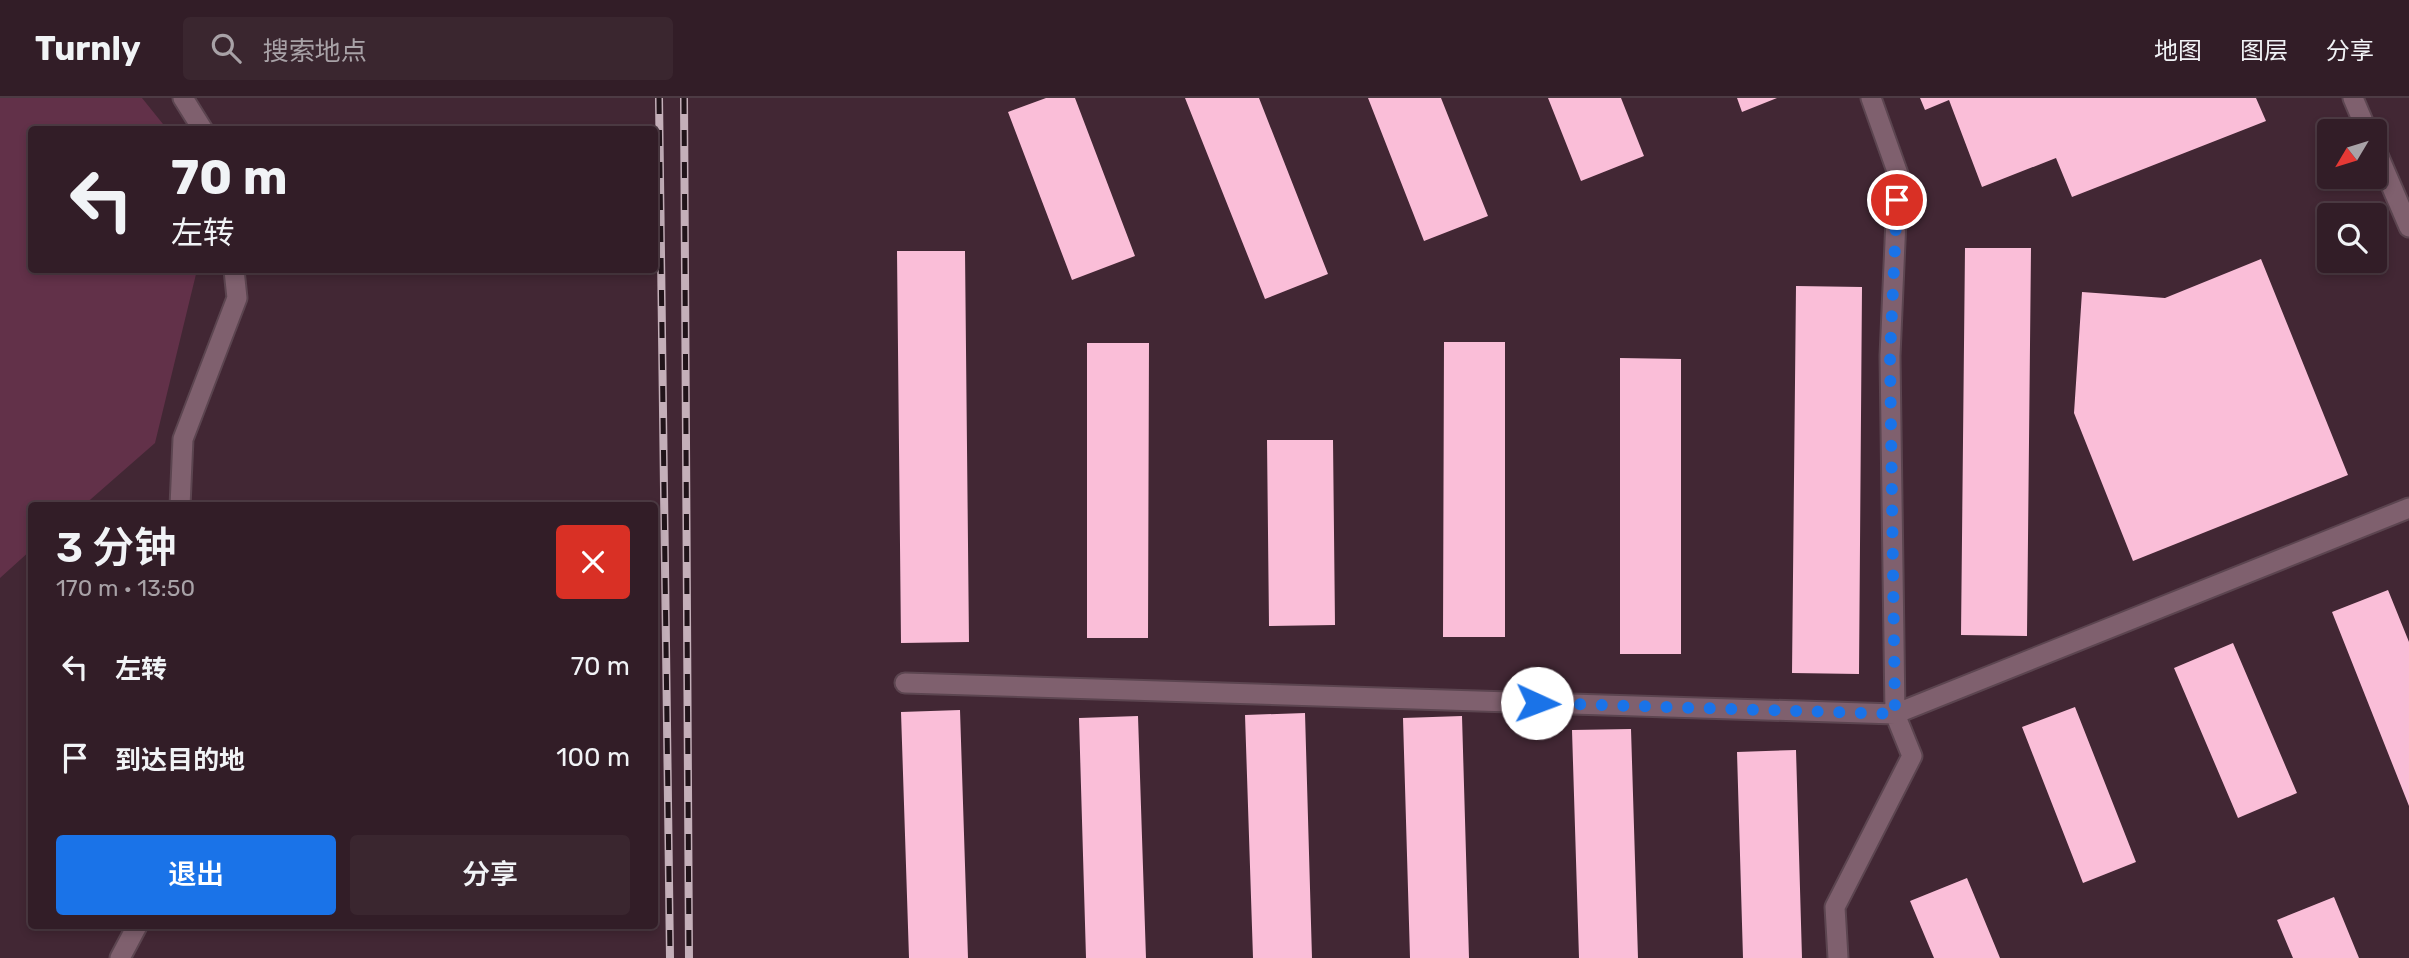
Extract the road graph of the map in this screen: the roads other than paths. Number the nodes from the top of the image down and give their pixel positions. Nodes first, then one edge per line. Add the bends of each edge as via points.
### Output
1 (183, 98) edge
2 (1871, 98) edge
3 (2353, 98) edge
4 (2362, 119) edge
5 (200, 126) edge
6 (2387, 176) edge
7 (2409, 227) edge
8 (234, 273) edge
9 (180, 502) edge
10 (2409, 508) edge
11 (905, 683) dead end
12 (1895, 714) junction
13 (135, 929) edge
14 (120, 958) edge
15 (1838, 958) edge

1 - 5 street
2 - 12 street via 1898,174 1890,356
3 - 4 street
6 - 7 street
8 - 9 street via 237,298 183,439
10 - 12 street
11 - 12 street
12 - 15 street via 1912,756 1835,907
13 - 14 street

